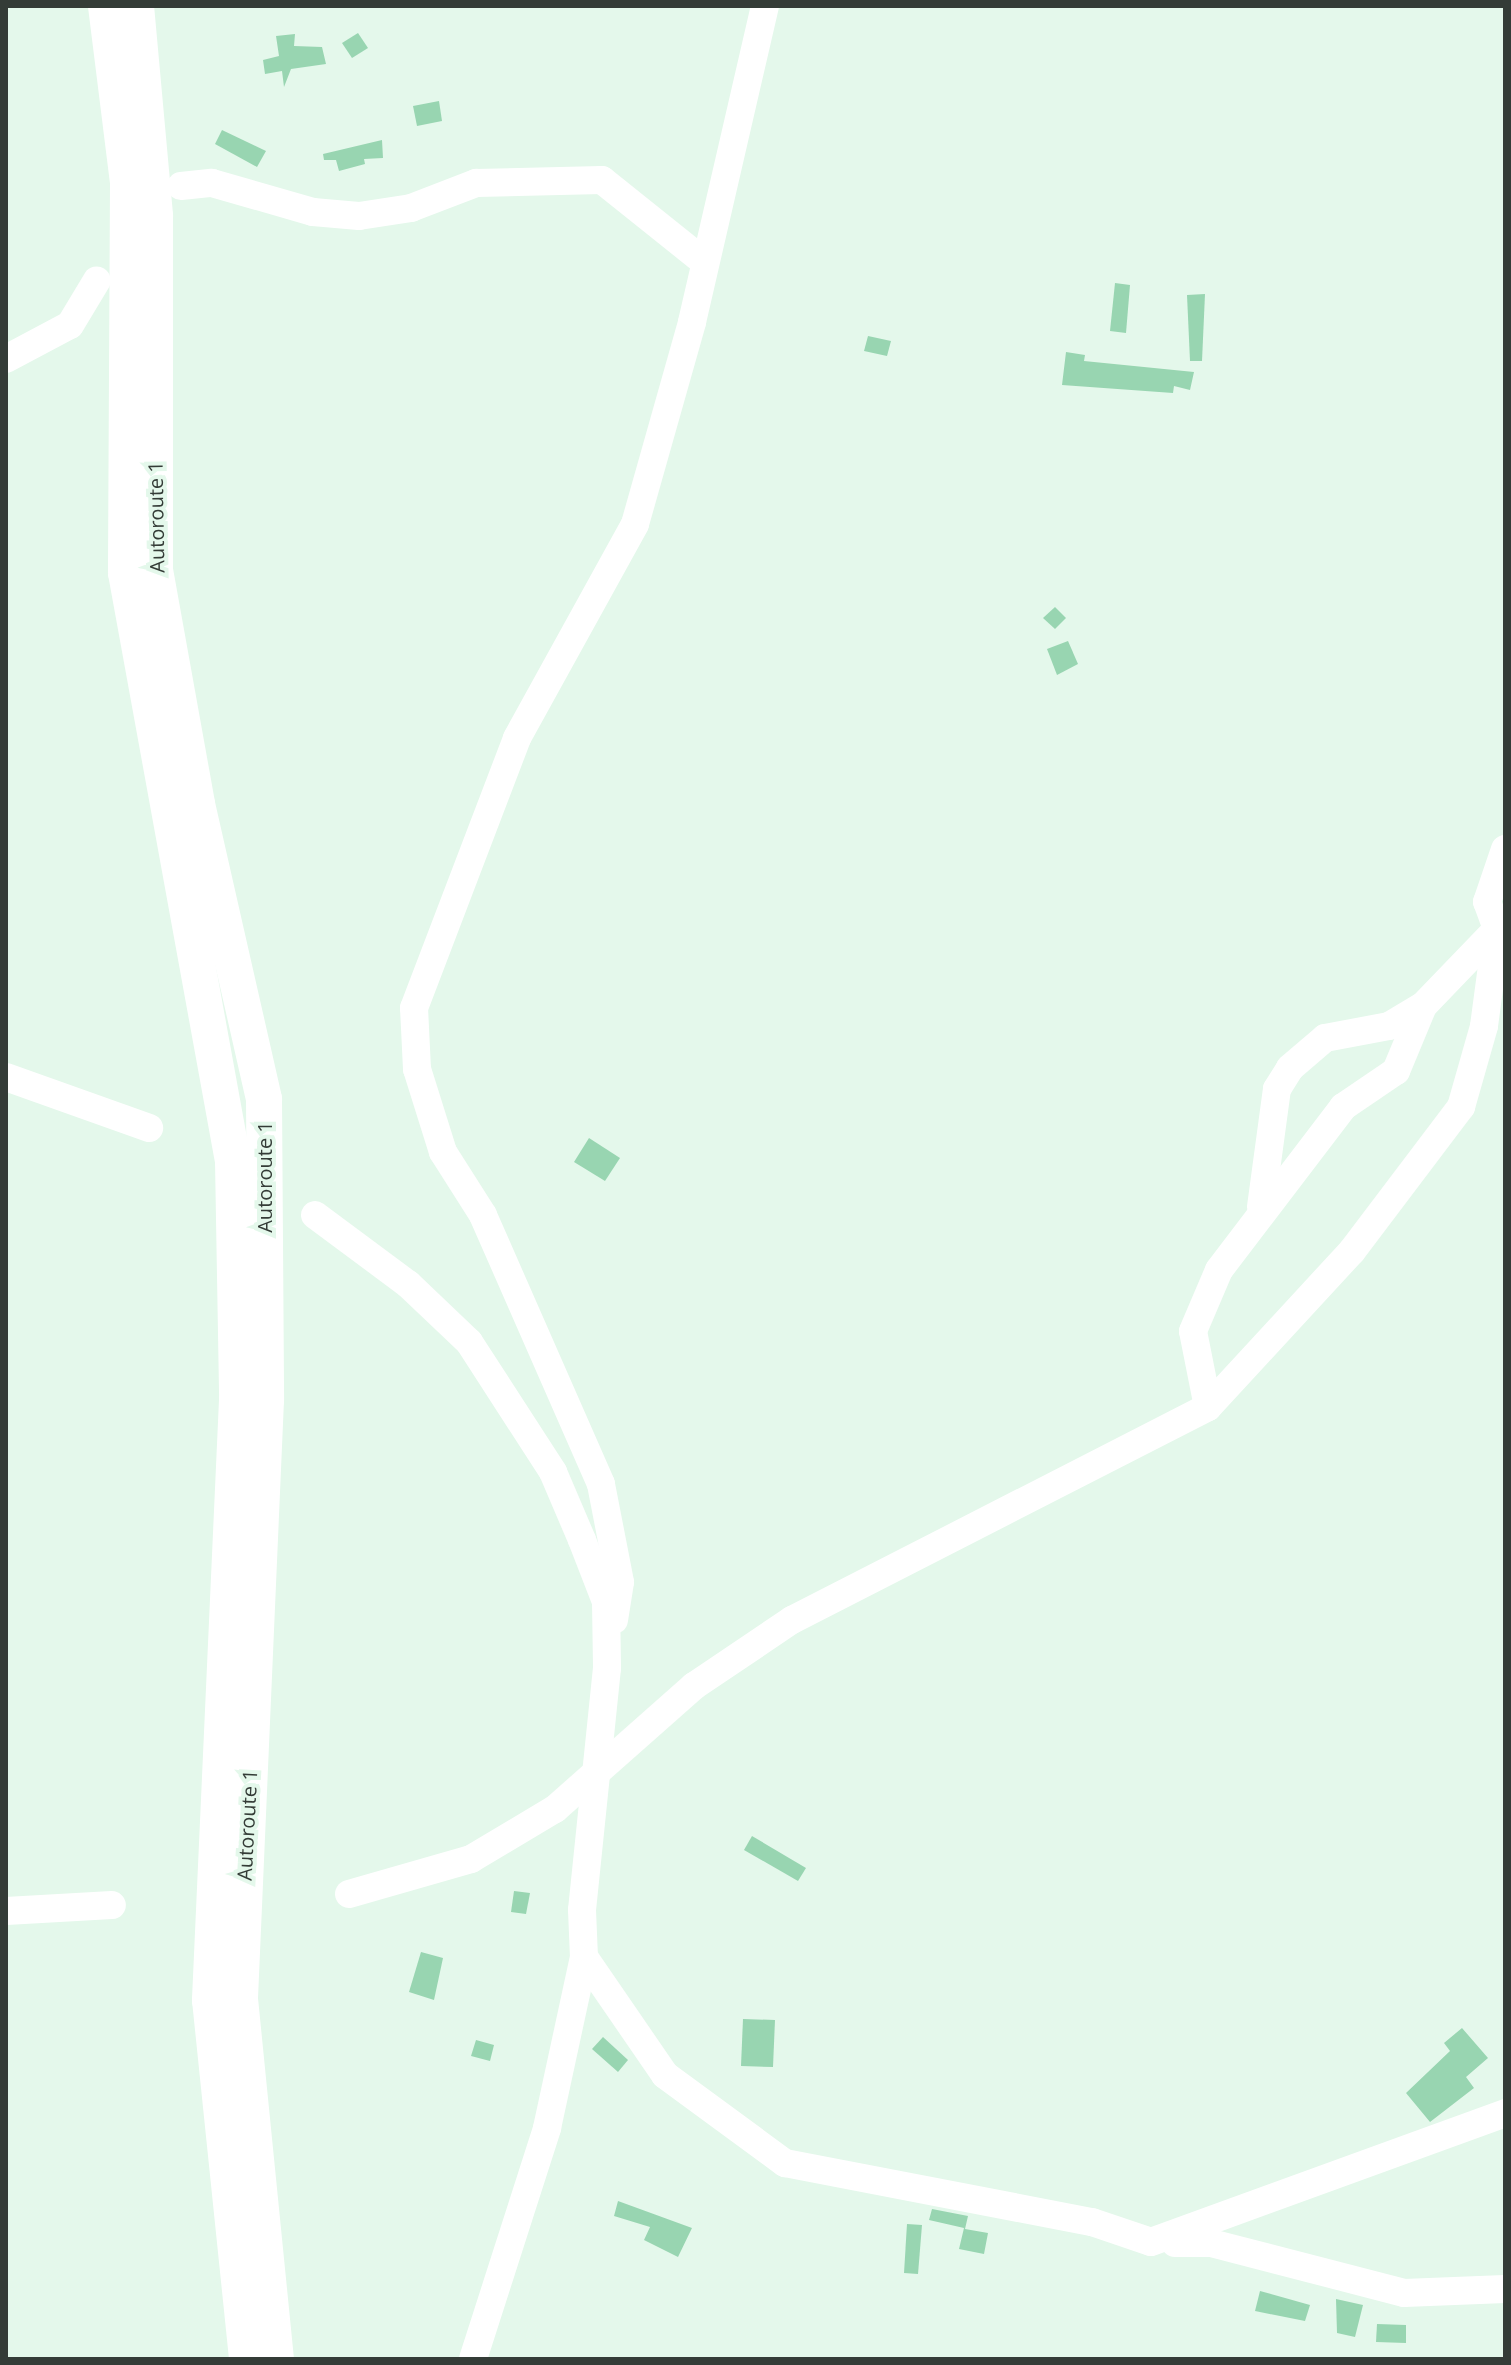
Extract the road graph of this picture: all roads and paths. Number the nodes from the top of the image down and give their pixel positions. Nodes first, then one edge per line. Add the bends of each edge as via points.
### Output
1 (106, 6) edge
2 (136, 6) edge
3 (765, 6) edge
4 (181, 186) dead end
5 (702, 260) junction
6 (97, 280) dead end
7 (6, 359) edge
8 (1505, 849) edge
9 (1497, 929) junction
10 (1423, 1006) junction
11 (6, 1077) edge
12 (149, 1128) dead end
13 (315, 1215) dead end
14 (1259, 1217) junction
15 (1208, 1407) junction
16 (607, 1668) junction
17 (599, 1771) junction
18 (349, 1894) dead end
19 (112, 1905) dead end
20 (6, 1911) edge
21 (584, 1957) junction
22 (1505, 2113) edge
23 (1151, 2242) junction
24 (1505, 2289) edge
25 (247, 2359) edge
26 (276, 2359) edge
27 (473, 2359) edge

1 - 25 main road, Autoroute 1 via 128,183 126,573 233,1161 237,1400 210,2000
2 - 26 main road, Autoroute 1 via 155,216 155,570 197,804 264,1099 266,1400 240,1999
3 - 5 street
4 - 5 street via 212,183 313,212 359,216 411,208 476,183 602,180
5 - 16 street via 635,524 517,738 414,1008 417,1069 443,1152 483,1215 601,1484 620,1582
6 - 7 street via 70,325
8 - 9 street via 1487,902
9 - 10 street
9 - 15 street via 1484,1026 1461,1107 1352,1251
10 - 14 street via 1396,1071 1343,1107
10 - 14 street via 1389,1026 1325,1038 1290,1068 1277,1089
11 - 12 street
13 - 16 street via 408,1284 469,1342 515,1410 553,1472 606,1602
14 - 15 street via 1219,1270 1193,1331
15 - 17 street via 792,1620 694,1686
16 - 17 street
17 - 18 street via 555,1809 471,1859
17 - 21 street via 582,1910
19 - 20 street
21 - 23 street via 665,2075 785,2163 1092,2222
21 - 27 street via 547,2128
22 - 23 street
23 - 24 street via 1211,2243 1404,2293

